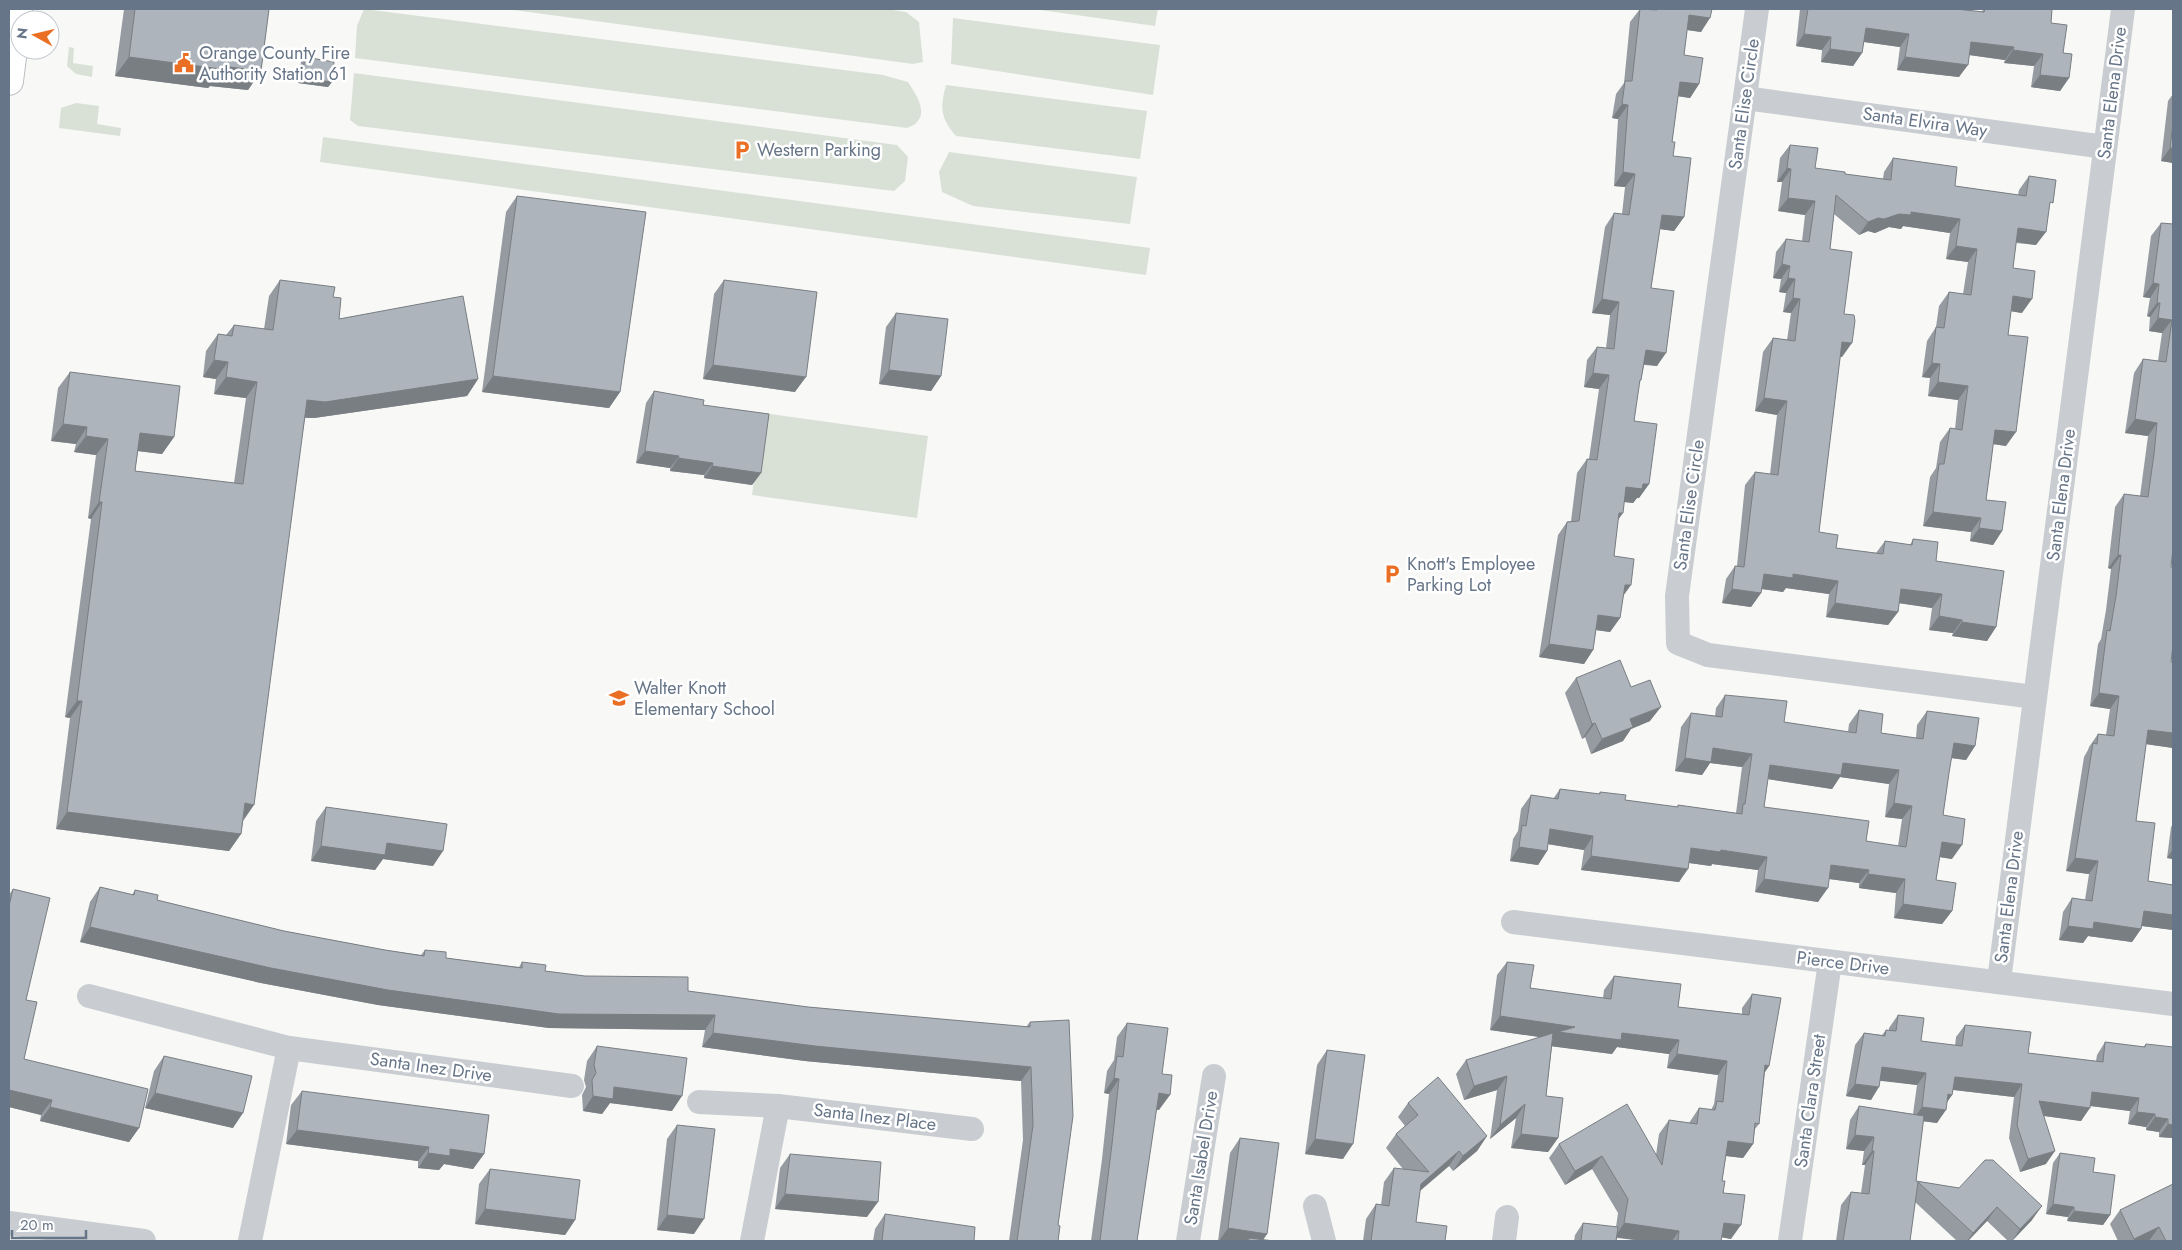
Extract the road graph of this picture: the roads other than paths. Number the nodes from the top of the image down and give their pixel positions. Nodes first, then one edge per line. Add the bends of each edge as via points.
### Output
1 (18, 9) edge
2 (1757, 9) edge
3 (2123, 9) edge
4 (9, 81) edge
5 (1745, 98) junction
6 (2105, 147) junction
7 (2035, 697) junction
8 (1513, 922) dead end
9 (1830, 962) junction
10 (1998, 981) junction
11 (89, 996) dead end
12 (2173, 1004) edge
13 (289, 1048) junction
14 (1214, 1076) dead end
15 (572, 1086) dead end
16 (699, 1102) dead end
17 (778, 1106) junction
18 (972, 1129) dead end
19 (1315, 1206) dead end
20 (1507, 1217) dead end
21 (9, 1223) edge
22 (144, 1241) edge
23 (250, 1241) edge
24 (752, 1241) edge
25 (1188, 1241) edge
26 (1324, 1241) edge
27 (1504, 1241) edge
28 (1790, 1241) edge

1 - 4 main road
2 - 5 street, Santa Elise Circle
3 - 6 street, Santa Elena Drive
5 - 6 street, Santa Elvira Way
5 - 7 street, Santa Elise Circle via 1677,596 1678,643 1708,655
6 - 7 street, Santa Elena Drive
7 - 10 street, Santa Elena Drive
8 - 9 street, Pierce Drive
9 - 10 street, Pierce Drive
9 - 28 street, Santa Clara Street
10 - 12 street, Pierce Drive
11 - 13 street, Santa Inez Drive
13 - 15 street, Santa Inez Drive
13 - 23 street
14 - 25 street, Santa Isabel Drive
16 - 17 street, Santa Inez Place
17 - 18 street, Santa Inez Place
17 - 24 street
19 - 26 street
20 - 27 street
21 - 22 street

